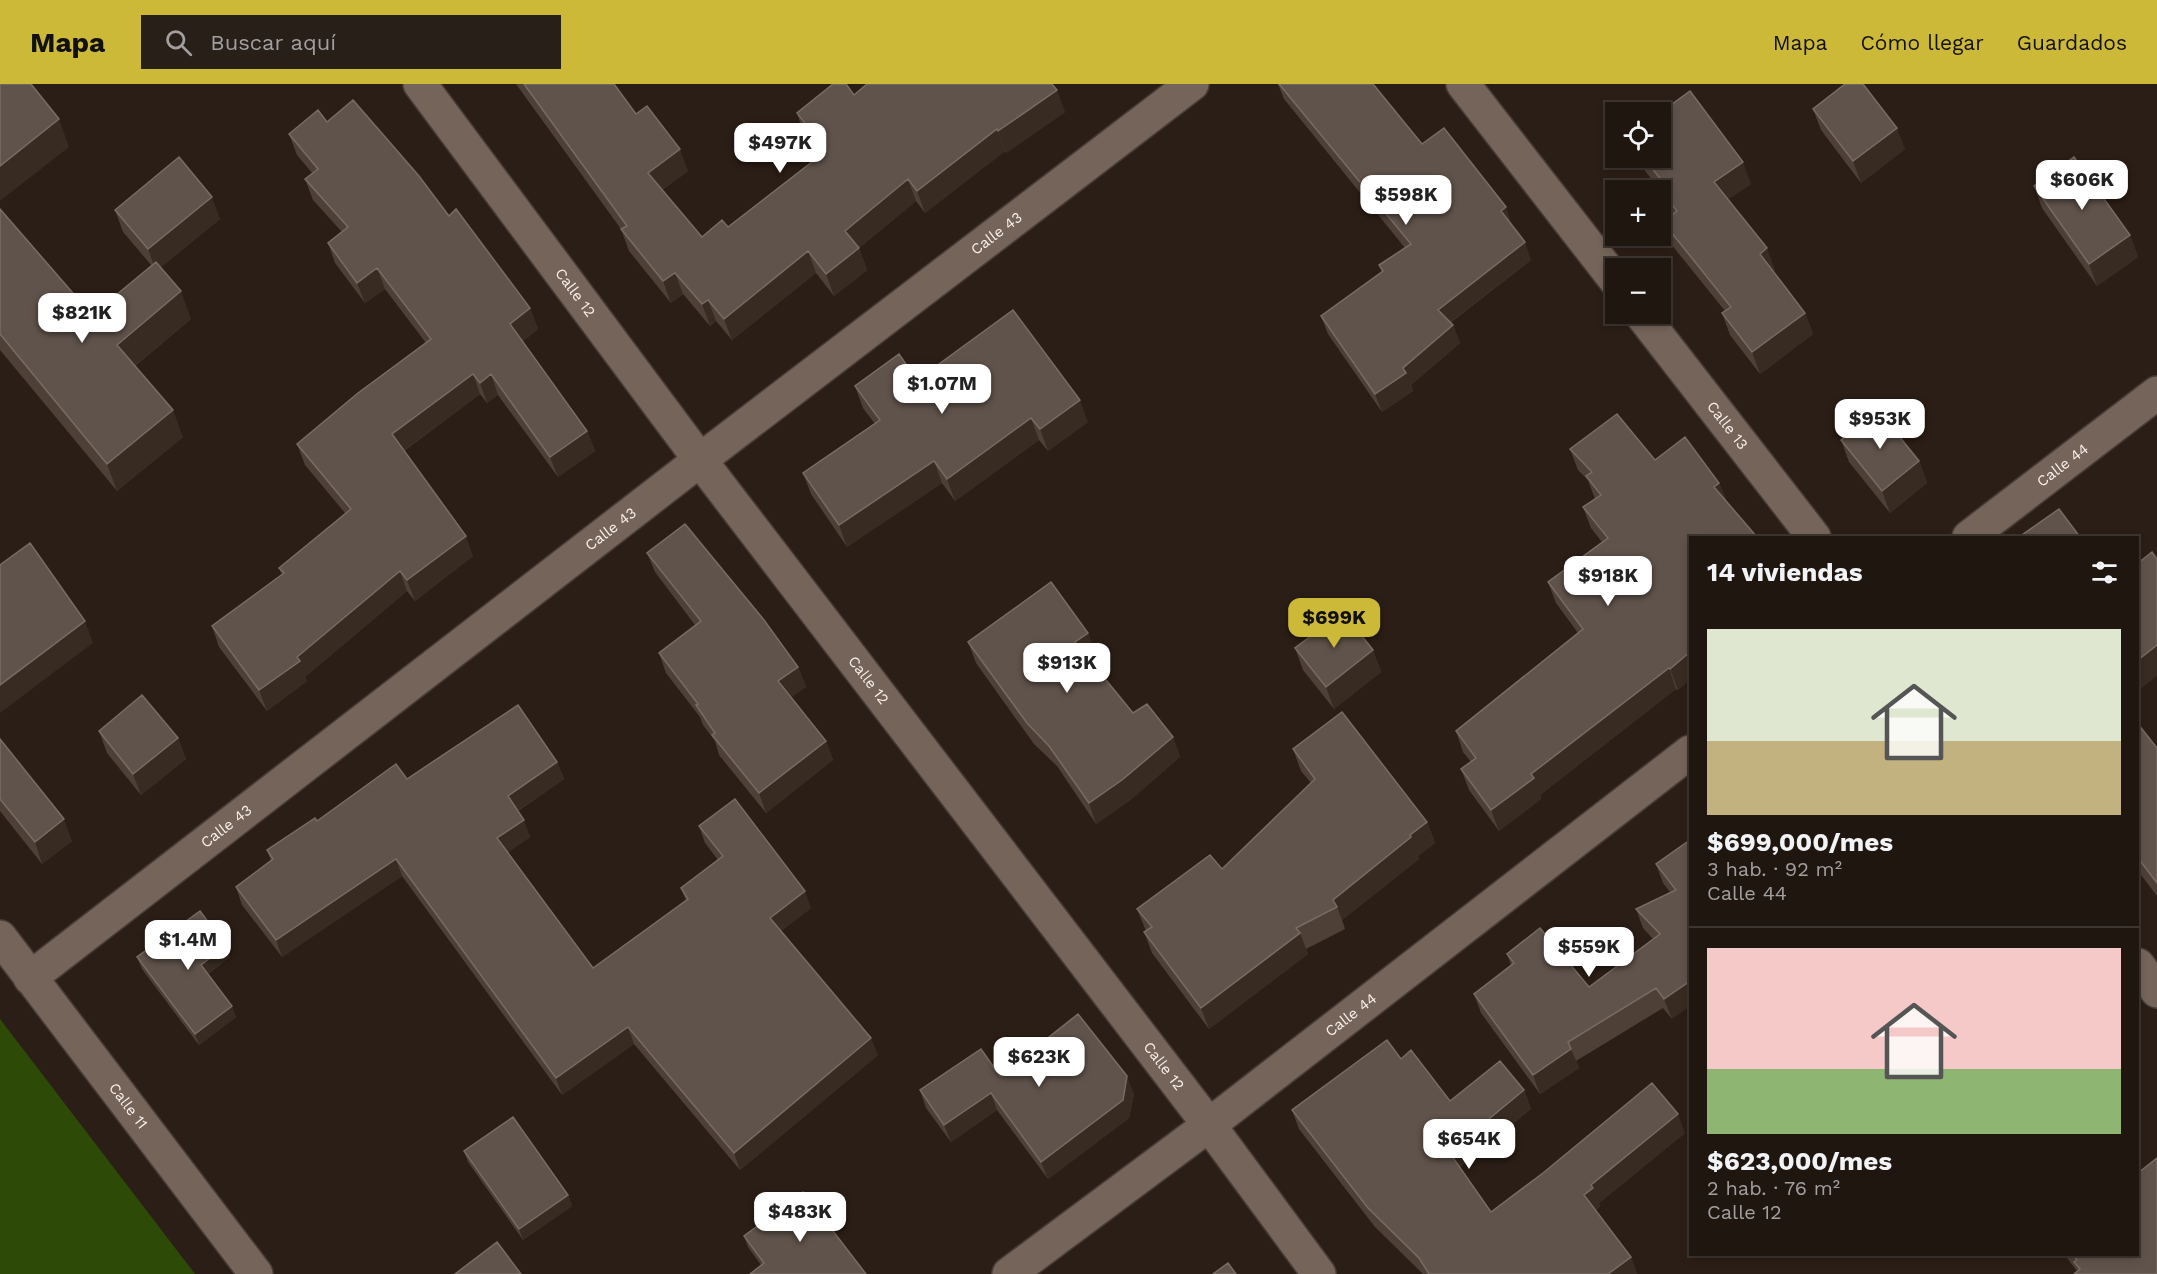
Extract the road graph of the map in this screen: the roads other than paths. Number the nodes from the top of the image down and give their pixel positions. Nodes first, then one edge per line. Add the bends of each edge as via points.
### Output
1 (420, 84) edge
2 (1192, 84) edge
3 (1462, 84) edge
4 (1605, 267) edge
5 (1649, 324) edge
6 (2157, 393) edge
7 (700, 460) junction
8 (1813, 536) edge
9 (1970, 536) edge
10 (1689, 753) edge
11 (0, 937) edge
12 (2139, 966) edge
13 (30, 978) junction
14 (2157, 991) edge
15 (1209, 1125) junction
16 (255, 1274) edge
17 (1009, 1274) edge
18 (1319, 1274) edge

1 - 7 street, Calle 12
2 - 7 street, Calle 43
3 - 4 street
5 - 8 street, Calle 13
6 - 9 street, Calle 44
7 - 13 street, Calle 43
7 - 15 street, Calle 12
10 - 15 street, Calle 44
11 - 13 street, Calle 11
12 - 14 street
13 - 16 street, Calle 11
15 - 17 street, Calle 44
15 - 18 street, Calle 12

